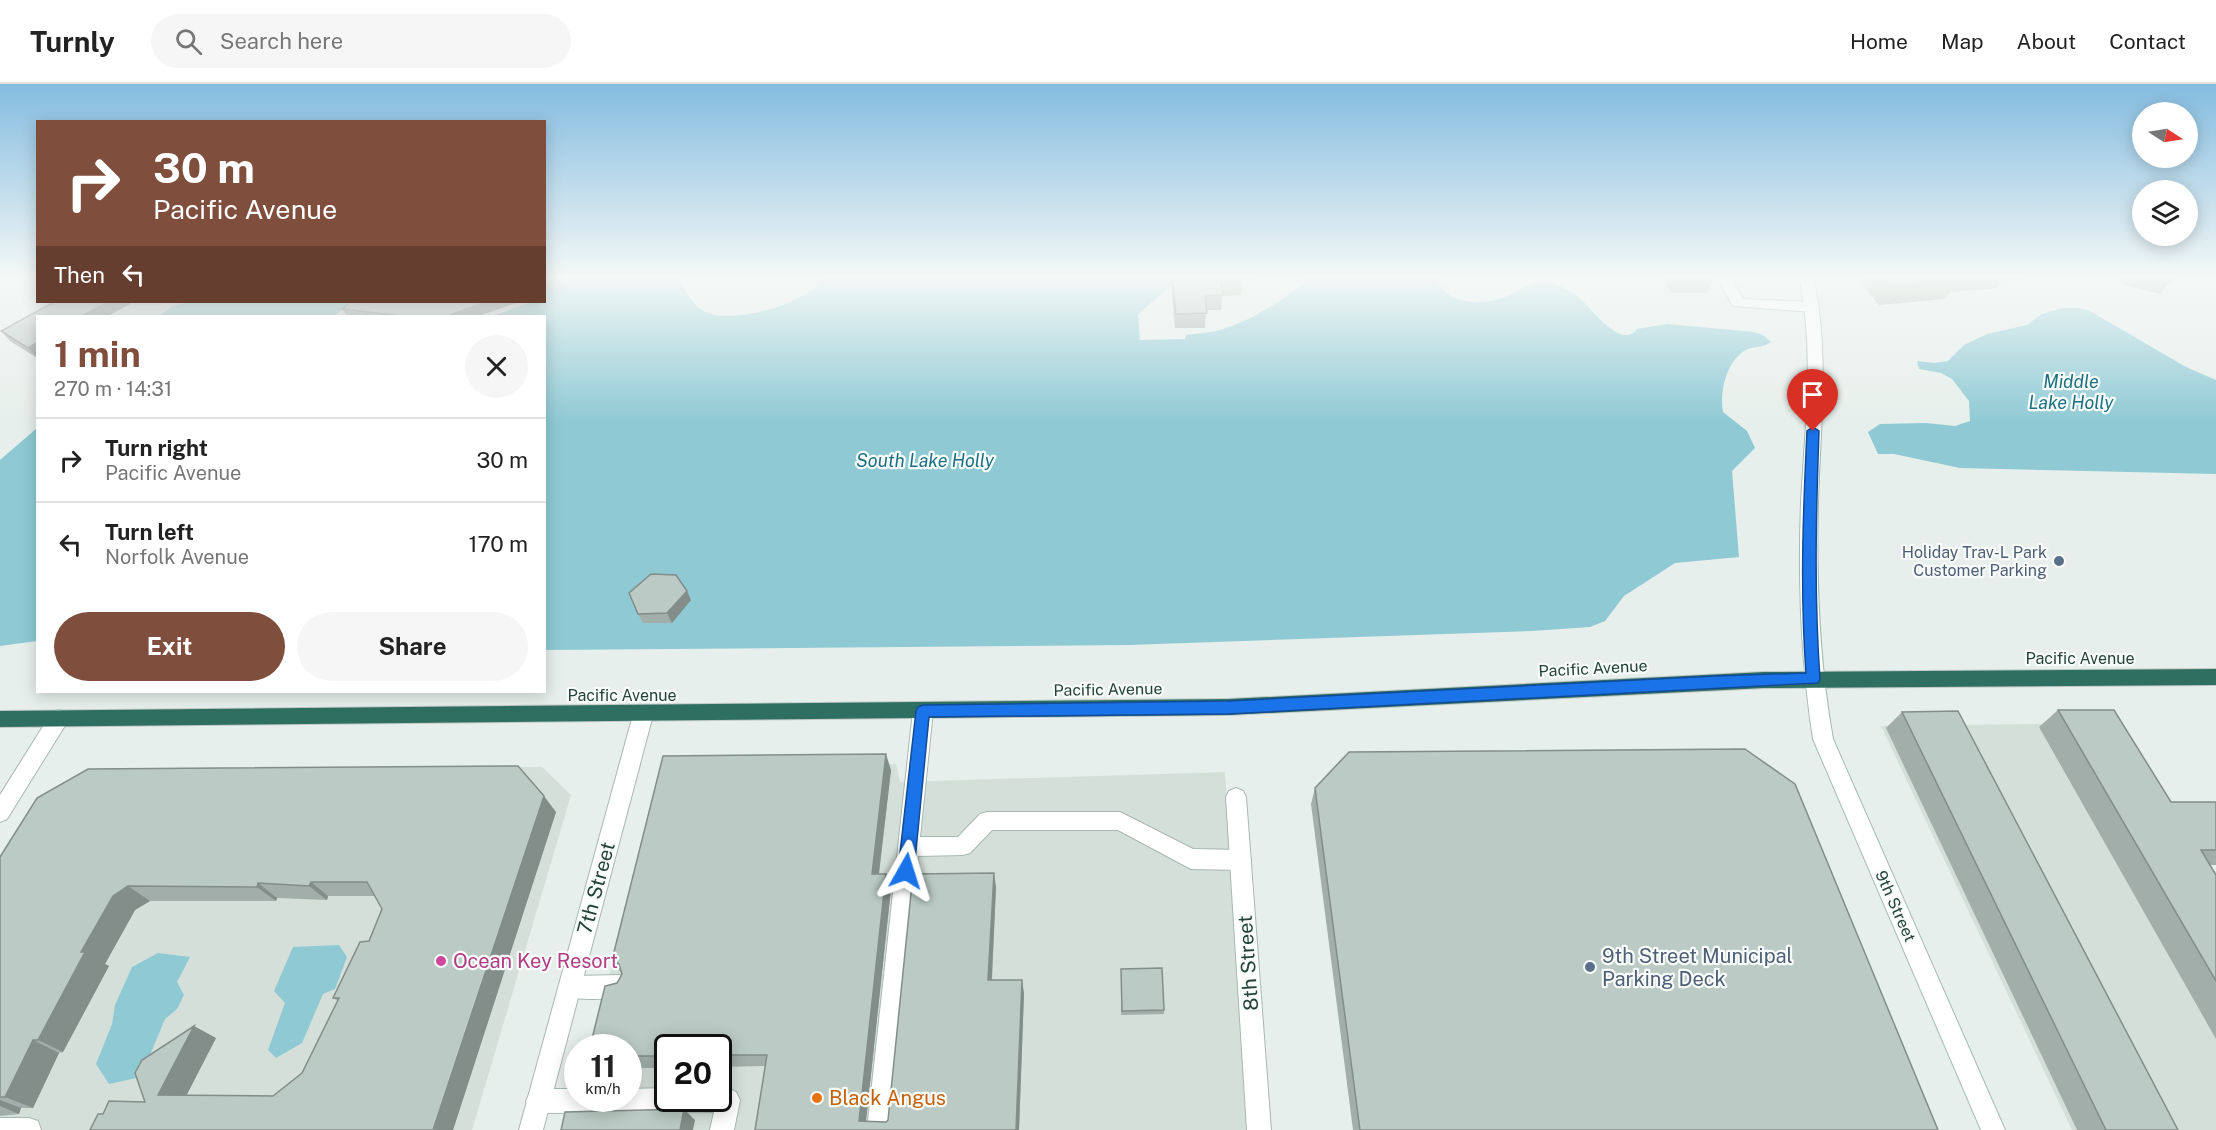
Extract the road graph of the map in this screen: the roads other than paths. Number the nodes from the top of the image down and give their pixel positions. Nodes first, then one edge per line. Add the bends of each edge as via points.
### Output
1 (1814, 325) edge
2 (2216, 677) edge
3 (1813, 679) junction
4 (923, 711) junction
5 (643, 715) junction
6 (59, 718) junction
7 (0, 719) edge
8 (1236, 797) dead end
9 (0, 813) edge
10 (909, 847) junction
11 (1241, 860) junction
12 (620, 986) edge
13 (570, 987) junction
14 (538, 1101) junction
15 (0, 1130) edge
16 (29, 1130) edge
17 (531, 1130) edge
18 (722, 1130) edge
19 (879, 1130) edge
20 (1259, 1130) edge
21 (1993, 1130) edge

1 - 3 main road, 9th Street via 1816,366 1808,538
2 - 3 highway, Pacific Avenue
3 - 4 highway, Pacific Avenue via 1228,707
3 - 21 main road, 9th Street via 1823,739
4 - 5 highway, Pacific Avenue
4 - 10 main road
5 - 6 highway, Pacific Avenue
5 - 13 main road, 7th Street
6 - 7 highway, Pacific Avenue
6 - 9 main road
8 - 11 main road, 8th Street
10 - 11 main road via 963,846 987,821 1120,820 1191,859
10 - 19 main road
11 - 20 main road, 8th Street
12 - 13 main road
13 - 14 main road, 7th Street
14 - 17 main road, 7th Street
14 - 18 main road via 728,1100
15 - 16 main road

